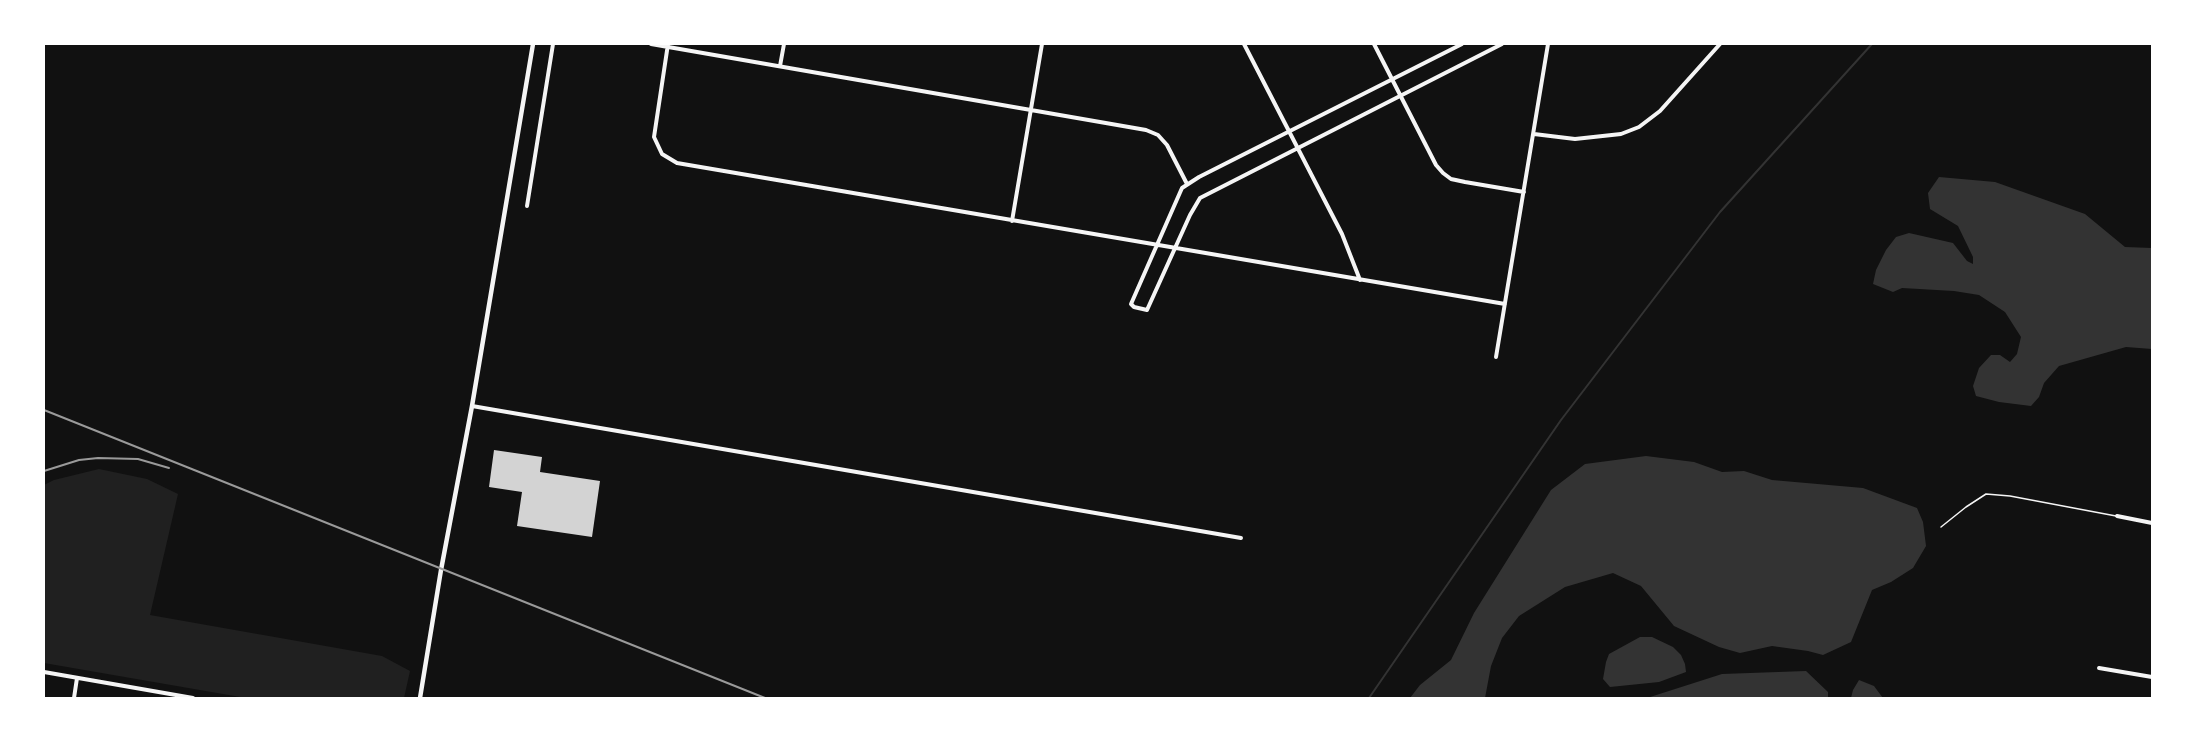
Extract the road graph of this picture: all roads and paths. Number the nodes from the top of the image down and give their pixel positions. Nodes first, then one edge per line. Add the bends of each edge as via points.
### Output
1 (533, 44) edge
2 (553, 44) edge
3 (651, 44) edge
4 (784, 44) edge
5 (1042, 44) edge
6 (1244, 44) edge
7 (1374, 44) edge
8 (1462, 44) edge
9 (1502, 44) edge
10 (1548, 44) edge
11 (1720, 44) edge
12 (668, 45) edge
13 (780, 66) junction
14 (1392, 80) junction
15 (1401, 96) junction
16 (1031, 109) junction
17 (1289, 132) junction
18 (1534, 134) junction
19 (1298, 148) junction
20 (1187, 184) junction
21 (1524, 192) junction
22 (527, 206) dead end
23 (1012, 221) junction
24 (1156, 246) junction
25 (1175, 249) junction
26 (1360, 280) junction
27 (1504, 304) junction
28 (1496, 357) dead end
29 (472, 406) junction
30 (2117, 516) joint
31 (2152, 523) edge
32 (1941, 526) dead end
33 (1241, 538) dead end
34 (2098, 668) dead end
35 (44, 672) edge
36 (2152, 676) edge
37 (77, 678) junction
38 (74, 699) edge
39 (193, 699) edge
40 (420, 699) edge

1 - 29 street
2 - 22 street
3 - 12 street
4 - 13 street
5 - 16 street
6 - 17 street
7 - 14 street
8 - 14 street
9 - 15 street
10 - 18 street
11 - 18 street via 1660,111 1639,127 1621,134 1575,139
12 - 13 street
12 - 23 street via 654,137 662,154 676,163
13 - 16 street
14 - 15 street
14 - 17 street
15 - 19 street
15 - 21 street via 1443,173 1451,179
16 - 20 street via 1152,132 1163,139
16 - 23 street
17 - 19 street
17 - 20 street
18 - 21 street
19 - 25 street via 1200,198
19 - 26 street via 1342,234
20 - 24 street via 1179,192
21 - 27 street
23 - 24 street
24 - 25 street
24 - 25 street via 1131,304 1134,307 1147,310
25 - 26 street
26 - 27 street
27 - 28 street
29 - 33 street
29 - 40 street
30 - 31 street
30 - 32 lane via 1986,494
34 - 36 street
35 - 37 street
37 - 38 street
37 - 39 street

